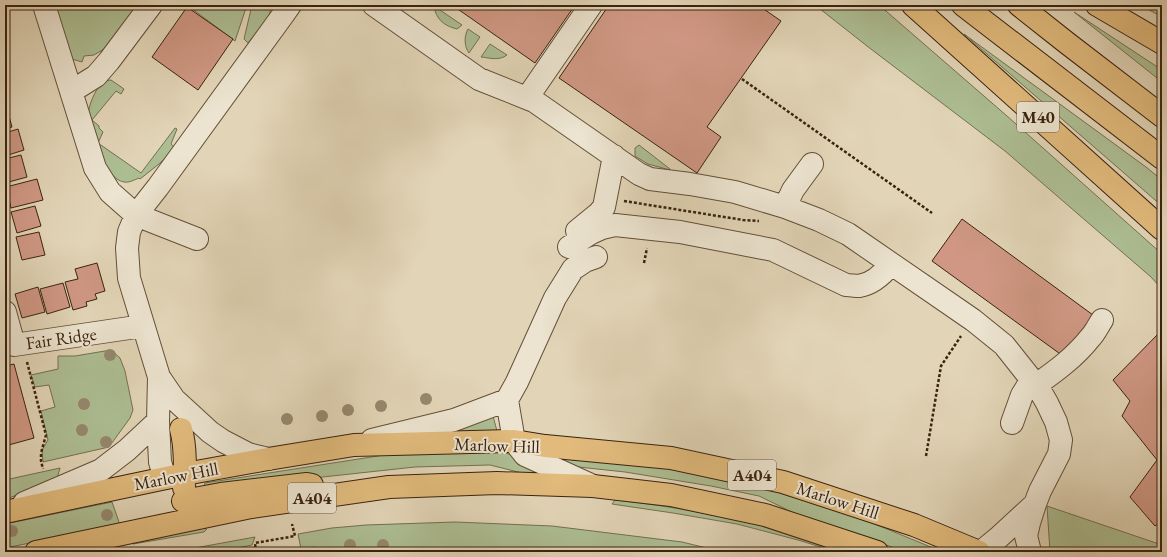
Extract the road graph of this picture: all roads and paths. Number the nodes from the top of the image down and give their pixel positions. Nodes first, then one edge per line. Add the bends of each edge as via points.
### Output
1 (44, 5) edge
2 (151, 5) edge
3 (290, 5) edge
4 (374, 5) edge
5 (591, 5) edge
6 (914, 5) edge
7 (963, 5) edge
8 (1019, 5) edge
9 (1097, 5) edge
10 (1162, 43) edge
11 (742, 79) dead end
12 (72, 91) junction
13 (527, 98) junction
14 (1162, 116) edge
15 (614, 156) junction
16 (1162, 158) edge
17 (812, 164) dead end
18 (785, 208) junction
19 (932, 213) dead end
20 (136, 215) junction
21 (1162, 229) edge
22 (197, 239) dead end
23 (569, 247) junction
24 (596, 258) dead end
25 (891, 264) junction
26 (555, 298) junction
27 (5, 312) edge
28 (1102, 320) dead end
29 (143, 326) junction
30 (962, 334) dead end
31 (15, 351) edge
32 (158, 377) junction
33 (1038, 388) junction
34 (174, 399) junction
35 (507, 400) junction
36 (158, 421) junction
37 (1012, 423) dead end
38 (181, 429) joint
39 (514, 441) junction
40 (354, 445) junction
41 (926, 456) dead end
42 (268, 459) junction
43 (43, 469) dead end
44 (175, 476) junction
45 (593, 486) junction
46 (371, 490) junction
47 (183, 501) junction
48 (1034, 504) junction
49 (5, 511) edge
50 (292, 524) dead end
51 (163, 526) junction
52 (36, 552) edge
53 (256, 552) edge
54 (877, 552) edge
55 (980, 552) edge
56 (1030, 552) edge

1 - 12 street
2 - 12 street via 109,62 96,76
3 - 20 street
4 - 13 street via 479,79
5 - 13 street
6 - 21 main road, M40
7 - 16 main road, M40
8 - 14 main road
9 - 10 main road
11 - 19 path
12 - 20 street via 95,168 110,192
13 - 15 street
15 - 18 street via 650,179 735,192
15 - 23 street via 604,206 600,214 577,230 571,238
17 - 18 street via 793,190
18 - 25 street via 848,234
20 - 22 street
20 - 29 street via 129,232 129,278
23 - 25 street via 591,233 616,225 680,232 773,250 846,285 859,286 869,283 880,277
23 - 26 street
24 - 26 street via 585,261 573,269
25 - 33 street via 973,320 1004,345
26 - 35 street
27 - 31 street, Fair Ridge
28 - 33 street via 1091,338 1076,354
29 - 31 street, Fair Ridge
29 - 32 street
30 - 41 path via 941,366
31 - 43 path via 46,435 41,453
32 - 34 street
32 - 36 street
33 - 37 street via 1027,387
33 - 48 street via 1056,422 1061,440 1059,454
34 - 38 street
34 - 42 street via 222,441 248,454
35 - 39 street
35 - 40 street via 454,420
36 - 44 street via 160,462
36 - 49 street via 101,470
38 - 44 main road via 184,440
39 - 40 main road, Marlow Hill / A404
39 - 45 street via 525,455
39 - 55 main road, Marlow Hill / A404 via 671,458 783,482 914,525
40 - 42 main road, Marlow Hill / A404
42 - 44 main road, Marlow Hill / A404
44 - 47 main road
44 - 49 main road, Marlow Hill / A404
45 - 46 main road, Marlow Hill / A404 via 497,483
45 - 54 main road, Marlow Hill / A404 via 671,495 765,515
46 - 47 main road, A404 via 308,484
46 - 51 main road, Marlow Hill / A404 via 251,507
47 - 51 main road
48 - 55 street
48 - 56 street via 1026,536
50 - 53 path via 295,536 255,543
51 - 52 main road, Marlow Hill / A404

